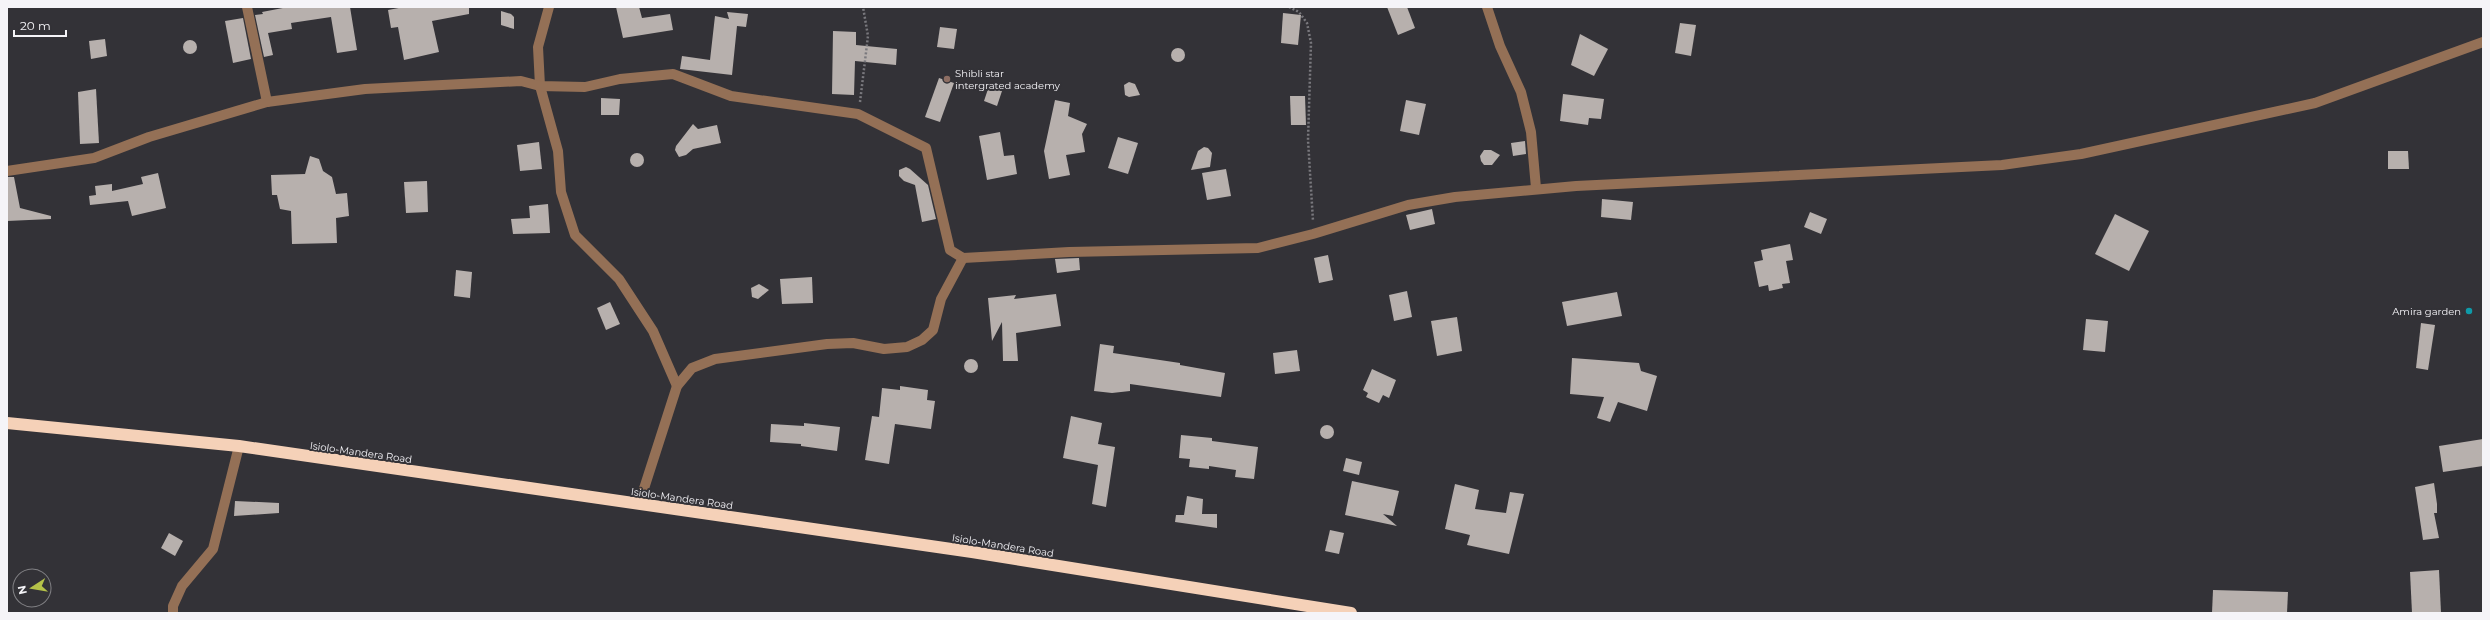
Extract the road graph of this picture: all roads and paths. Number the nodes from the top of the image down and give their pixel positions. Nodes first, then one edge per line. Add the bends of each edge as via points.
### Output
1 (248, 7) edge
2 (549, 7) edge
3 (863, 7) edge
4 (1289, 7) edge
5 (1487, 7) edge
6 (2483, 42) edge
7 (540, 86) junction
8 (267, 102) junction
9 (858, 114) junction
10 (7, 171) edge
11 (1536, 188) junction
12 (1313, 234) junction
13 (963, 258) junction
14 (677, 386) junction
15 (7, 423) edge
16 (239, 446) junction
17 (639, 504) junction
18 (173, 613) edge
19 (1351, 613) edge

1 - 8 street
2 - 7 street via 538,47
3 - 9 path via 868,36
4 - 12 path via 1299,12 1308,23 1311,42 1308,140
5 - 11 street via 1500,46 1523,99 1531,132
6 - 11 street via 2315,103 2081,154 1995,165
7 - 8 street via 521,81 411,86
7 - 9 street via 585,87 620,79 673,74 731,96
7 - 14 street via 558,151 561,192 574,234 619,279 653,331
8 - 10 street via 150,137 94,158
9 - 13 street via 926,148 950,250
11 - 12 street via 1408,205
12 - 13 street via 1258,248 1069,252
13 - 14 street via 941,299 933,330 922,340 907,347 884,349 853,343 827,344 715,359 692,368
14 - 17 street
15 - 16 highway, Isiolo-Mandera Road
16 - 17 highway, Isiolo-Mandera Road
16 - 18 street via 213,549 182,586 172,606
17 - 19 highway, Isiolo-Mandera Road via 964,550

